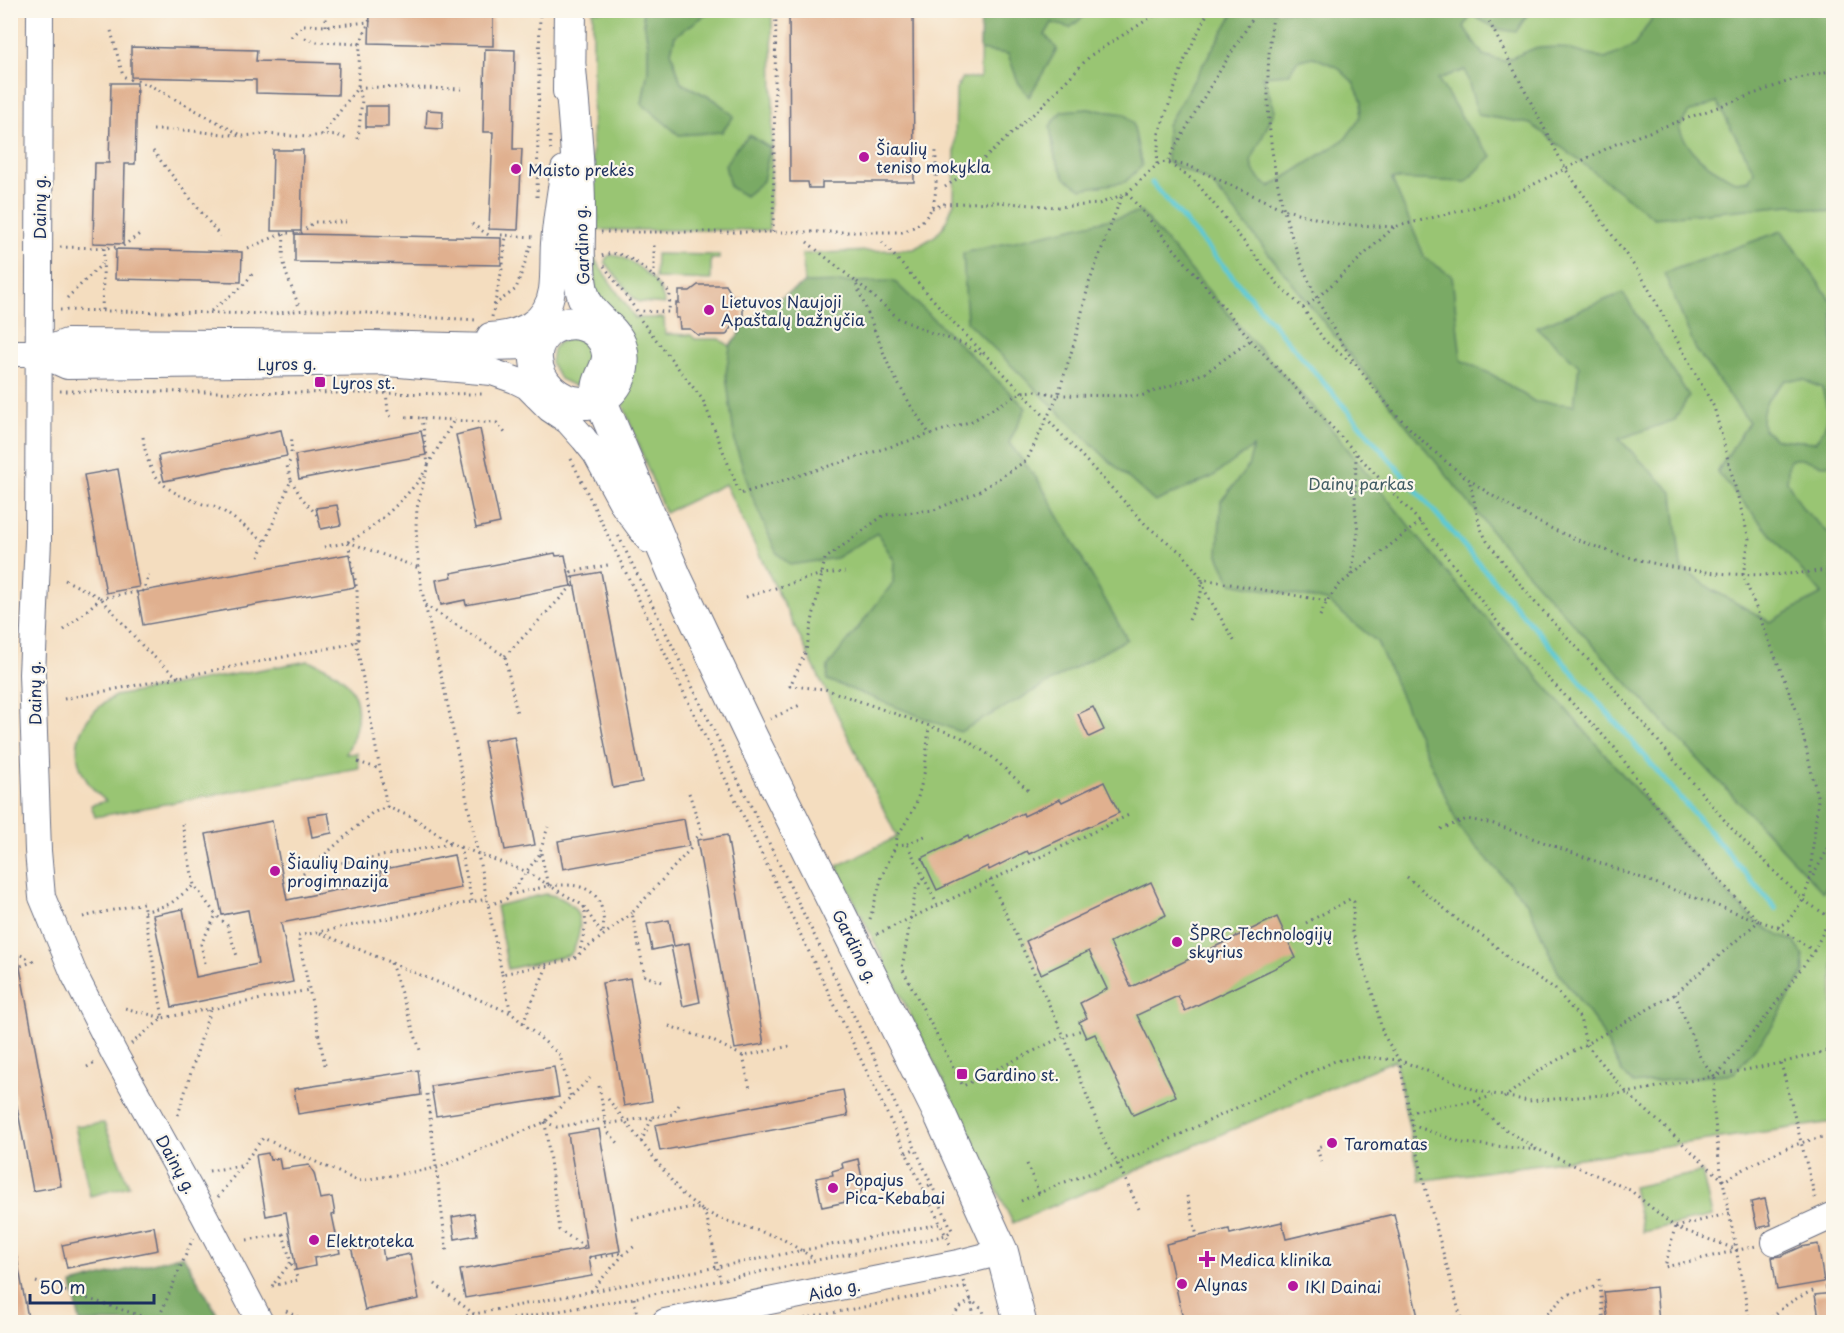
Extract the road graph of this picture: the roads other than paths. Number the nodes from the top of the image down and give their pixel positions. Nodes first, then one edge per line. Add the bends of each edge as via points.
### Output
1 (40, 10) edge
2 (570, 10) edge
3 (570, 69) junction
4 (564, 169) junction
5 (544, 346) junction
6 (10, 353) edge
7 (38, 353) junction
8 (371, 353) junction
9 (607, 393) junction
10 (569, 401) junction
11 (649, 540) junction
12 (675, 576) junction
13 (1827, 1217) edge
14 (1775, 1242) road end
15 (1002, 1251) junction
16 (260, 1323) edge
17 (665, 1323) edge
18 (1020, 1323) edge

1 - 7 street, Dainų g.
2 - 3 main road, Gardino g.
3 - 4 main road, Gardino g.
3 - 9 main road, Gardino g. via 577,142 582,291 591,311 613,330 622,351 622,367
4 - 5 main road, Gardino g. via 562,312
4 - 8 street via 551,295 533,323 508,334 399,339
5 - 8 street, Lyros g.
5 - 8 street, Lyros g. via 521,364
5 - 9 main road via 571,322 594,331 604,343 608,358 597,386
5 - 10 main road, Gardino g. via 540,377 552,391
6 - 7 street, Lyros g.
7 - 8 street, Lyros g. via 67,342
7 - 16 street, Dainų g. via 33,674 42,897 74,974 114,1053
8 - 11 street via 492,372 527,386 568,421 596,454 624,506
9 - 10 main road via 581,403
9 - 12 main road via 668,540
10 - 11 main road, Gardino g. via 594,426
11 - 12 main road, Gardino g.
12 - 15 main road, Gardino g. via 941,1117
13 - 14 street
15 - 17 street, Aido g.
15 - 18 main road, Gardino g.

